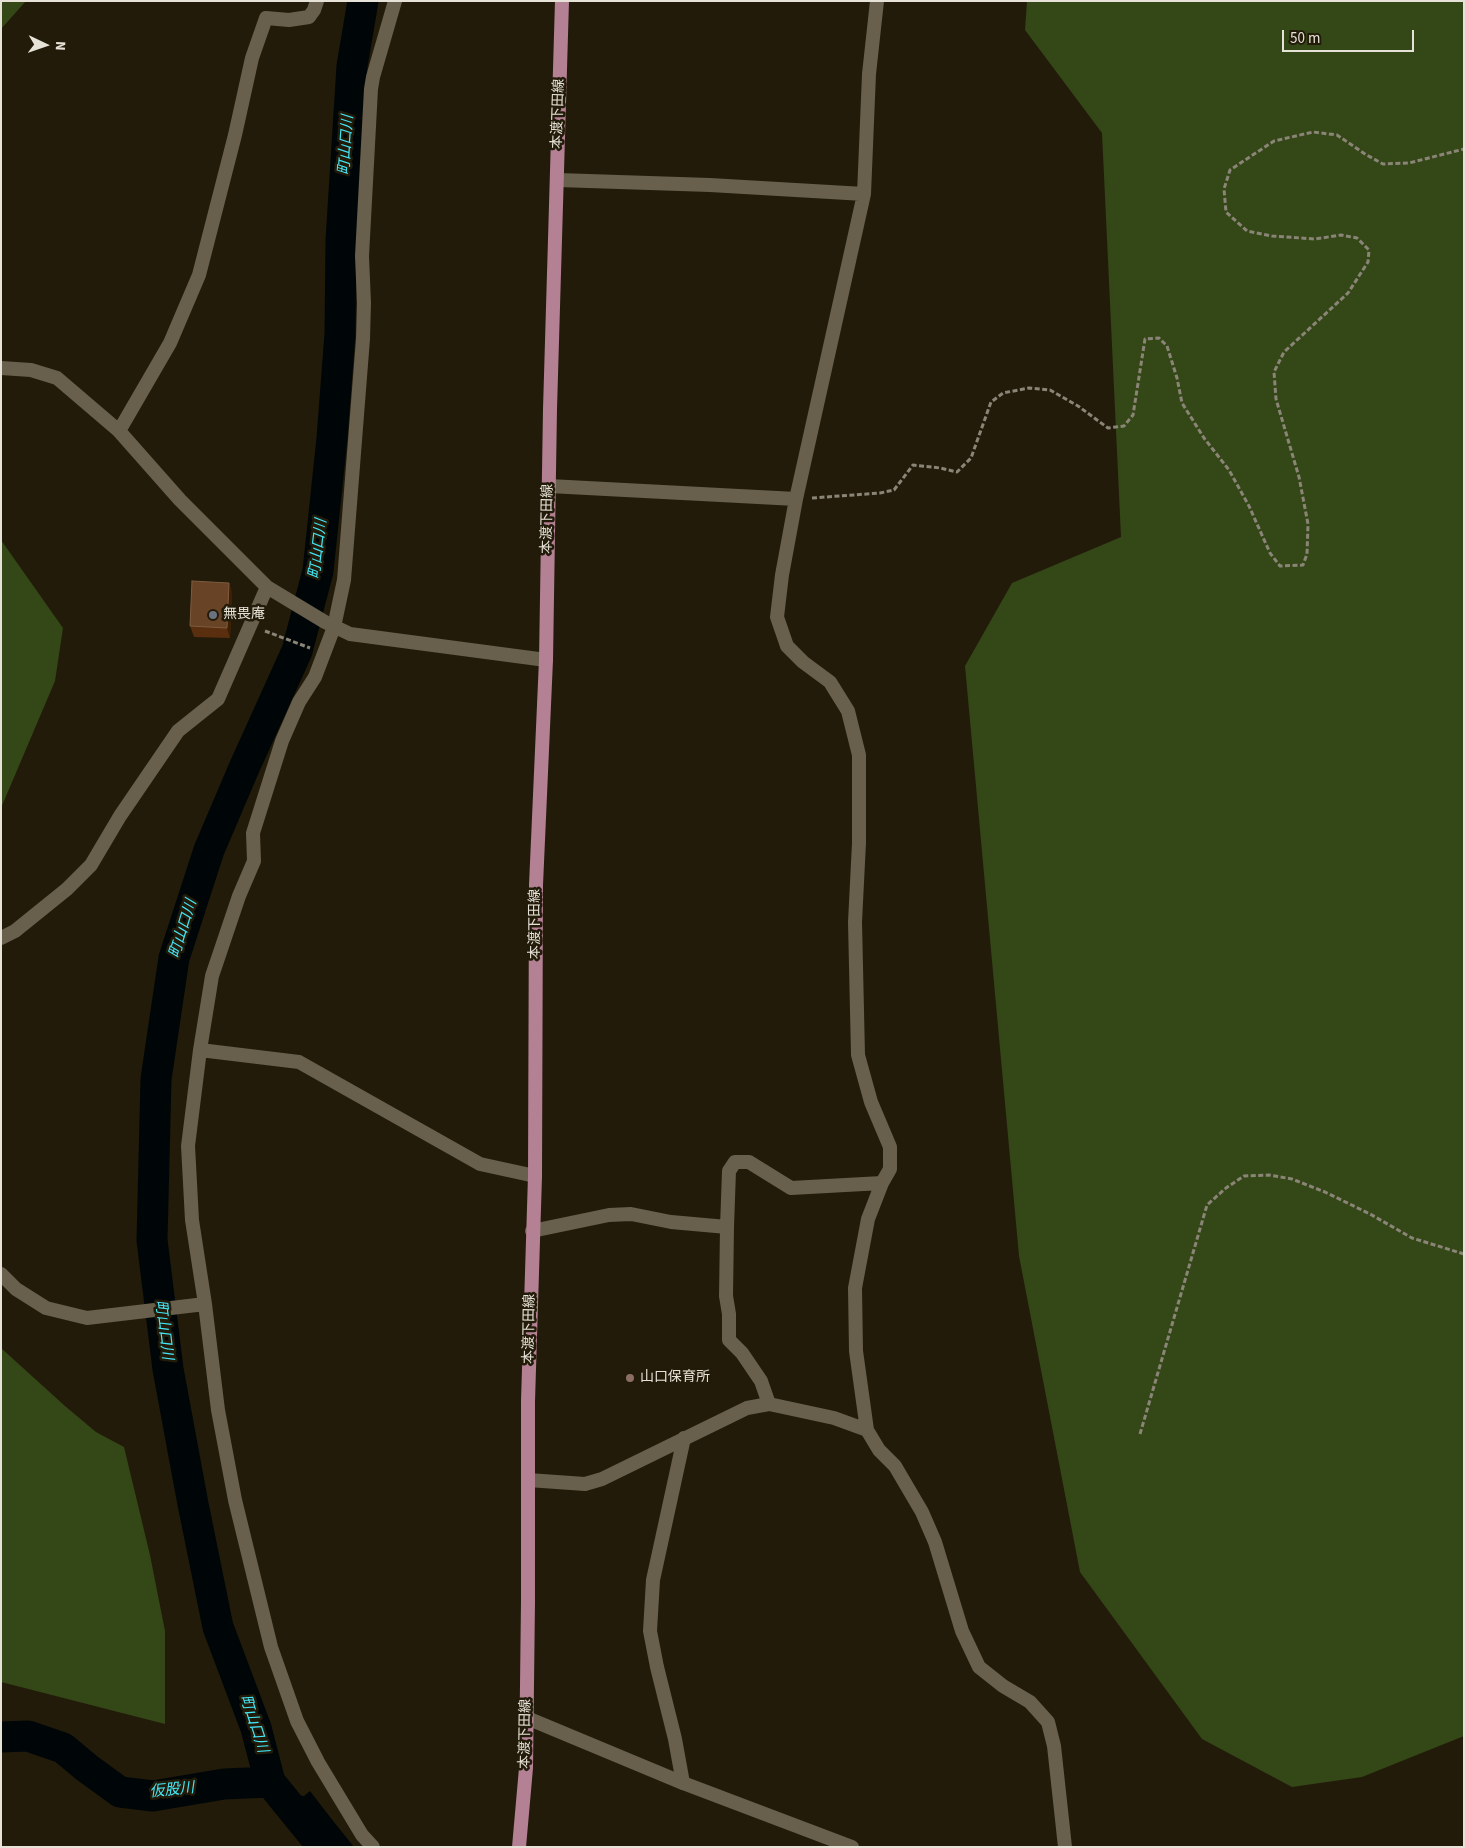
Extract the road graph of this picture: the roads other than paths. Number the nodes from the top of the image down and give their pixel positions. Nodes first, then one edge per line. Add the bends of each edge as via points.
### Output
1 (317, 1) edge
2 (395, 1) edge
3 (562, 1) edge
4 (877, 1) edge
5 (558, 180) junction
6 (864, 194) junction
7 (1, 368) edge
8 (119, 431) junction
9 (548, 486) junction
10 (796, 498) junction
11 (267, 587) junction
12 (330, 624) junction
13 (546, 660) junction
14 (1, 938) edge
15 (200, 1050) junction
16 (535, 1176) junction
17 (882, 1183) junction
18 (726, 1226) junction
19 (532, 1230) junction
20 (1, 1274) edge
21 (200, 1305) junction
22 (769, 1404) junction
23 (867, 1430) junction
24 (684, 1438) junction
25 (528, 1480) junction
26 (527, 1718) junction
27 (683, 1784) junction
28 (373, 1847) edge
29 (518, 1847) edge
30 (852, 1847) edge
31 (1065, 1847) edge

1 - 8 street via 309,17 288,20 266,18 252,58 236,135 199,275 170,343
2 - 12 street via 371,89 362,256 363,348 344,580
3 - 5 main road, 本渡下田線
4 - 6 street via 869,74
5 - 6 street
5 - 9 main road, 本渡下田線
6 - 10 street
7 - 8 street via 31,370 57,378
8 - 11 street via 180,500
9 - 10 street
9 - 13 main road, 本渡下田線
10 - 17 street via 777,617 787,646 830,682 848,711 859,755 860,843 855,922 858,1055 871,1102 890,1147 890,1169
11 - 12 street
11 - 14 street via 218,699 178,731 91,865 67,889 15,931
12 - 13 street via 350,634
12 - 15 street via 315,677 299,702 282,741 253,833 254,861 212,976
13 - 16 main road, 本渡下田線 via 536,885
15 - 16 street via 299,1062 480,1164
15 - 21 street via 188,1146
16 - 19 main road, 本渡下田線
17 - 18 street via 791,1188 749,1162 735,1162 730,1171
17 - 23 street via 868,1219 855,1288 856,1351
18 - 19 street via 671,1222 630,1214
18 - 22 street via 729,1340 761,1381
19 - 25 main road, 本渡下田線
20 - 21 street via 16,1289 46,1308 87,1318
21 - 28 street via 235,1500 270,1646 297,1721 318,1762 362,1835
22 - 23 street via 834,1418
22 - 24 street via 747,1408
23 - 31 street via 879,1450 895,1466 922,1512 935,1542 962,1632 978,1667 1030,1702 1048,1722 1054,1746
24 - 25 street via 602,1479 585,1484
24 - 27 street via 653,1580 650,1631
25 - 26 main road, 本渡下田線
26 - 27 street
26 - 29 main road, 本渡下田線
27 - 30 street

